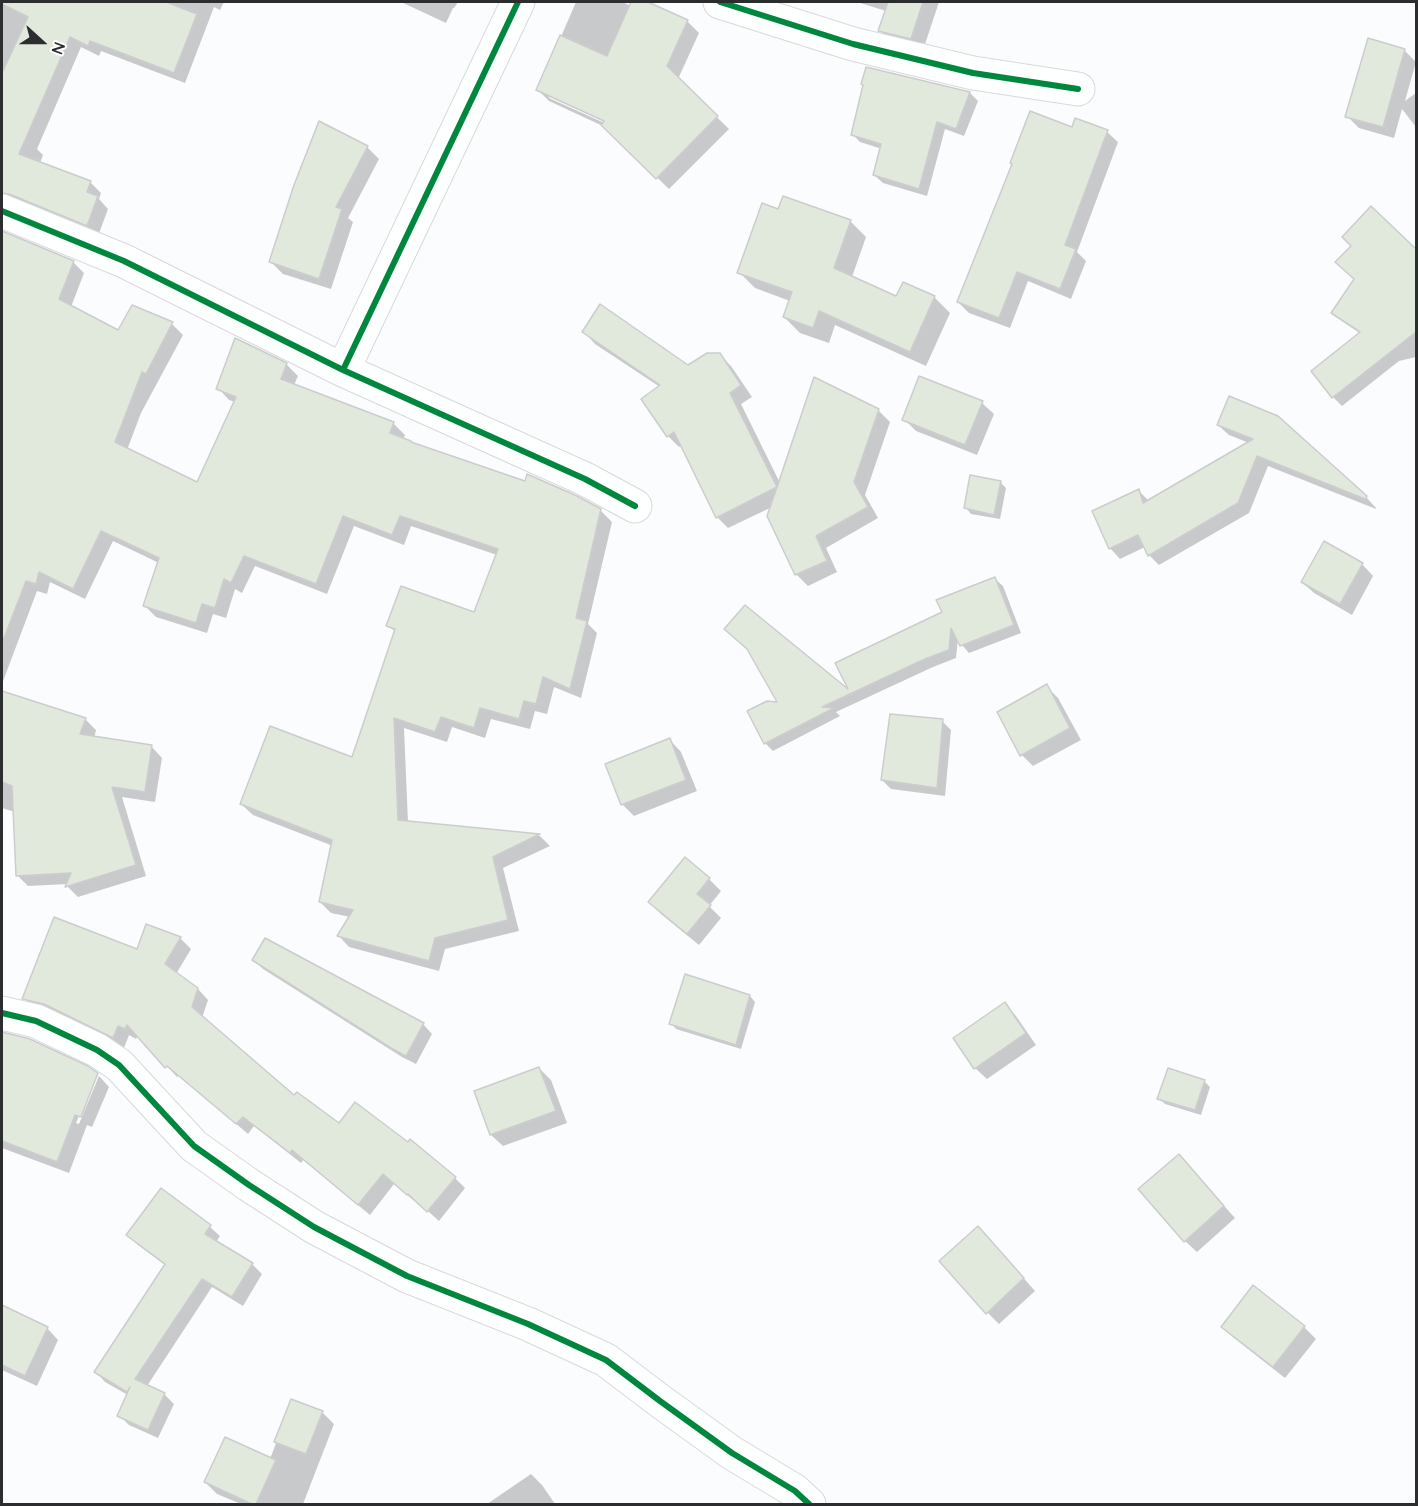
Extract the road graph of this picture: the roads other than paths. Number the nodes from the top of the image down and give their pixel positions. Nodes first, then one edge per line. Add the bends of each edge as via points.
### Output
1 (518, 2) edge
2 (720, 2) edge
3 (1078, 89) dead end
4 (2, 211) edge
5 (343, 370) junction
6 (635, 506) dead end
7 (2, 1012) edge
8 (809, 1504) edge

1 - 5 street
2 - 3 street via 864,47 973,73
4 - 5 street via 124,261
5 - 6 street via 585,479
7 - 8 street via 36,1021 119,1065 194,1146 314,1227 407,1276 606,1360

